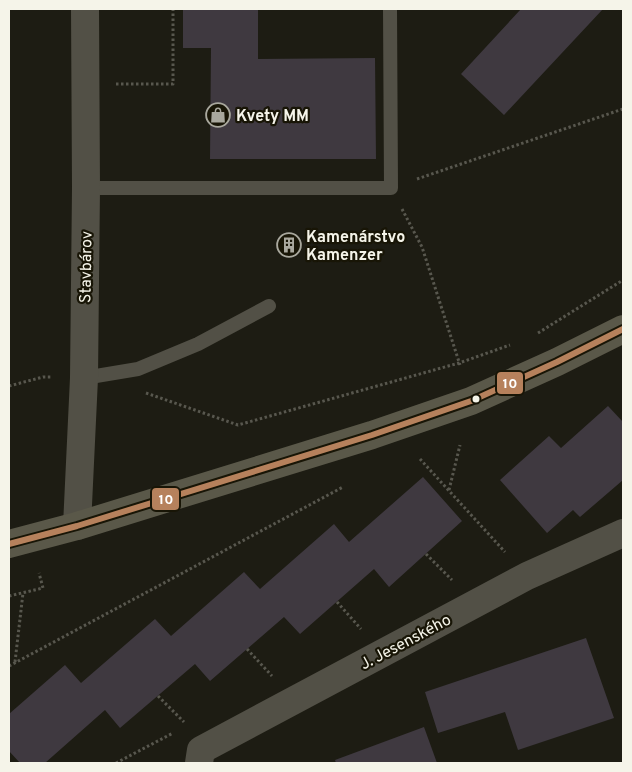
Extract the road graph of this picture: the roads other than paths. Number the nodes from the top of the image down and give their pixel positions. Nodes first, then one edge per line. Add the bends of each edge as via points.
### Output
1 (85, 9) edge
2 (390, 9) edge
3 (86, 188) junction
4 (270, 306) dead end
5 (623, 329) edge
6 (84, 378) junction
7 (77, 526) junction
8 (623, 533) edge
9 (9, 544) edge
10 (199, 763) edge

1 - 3 street, Stavbárov
2 - 3 lane via 391,188
3 - 6 street, Stavbárov
4 - 6 lane via 198,344 138,369
5 - 7 main road via 471,401
6 - 7 street, Stavbárov
7 - 9 main road
8 - 10 street, J. Jesenského via 527,576 201,750

